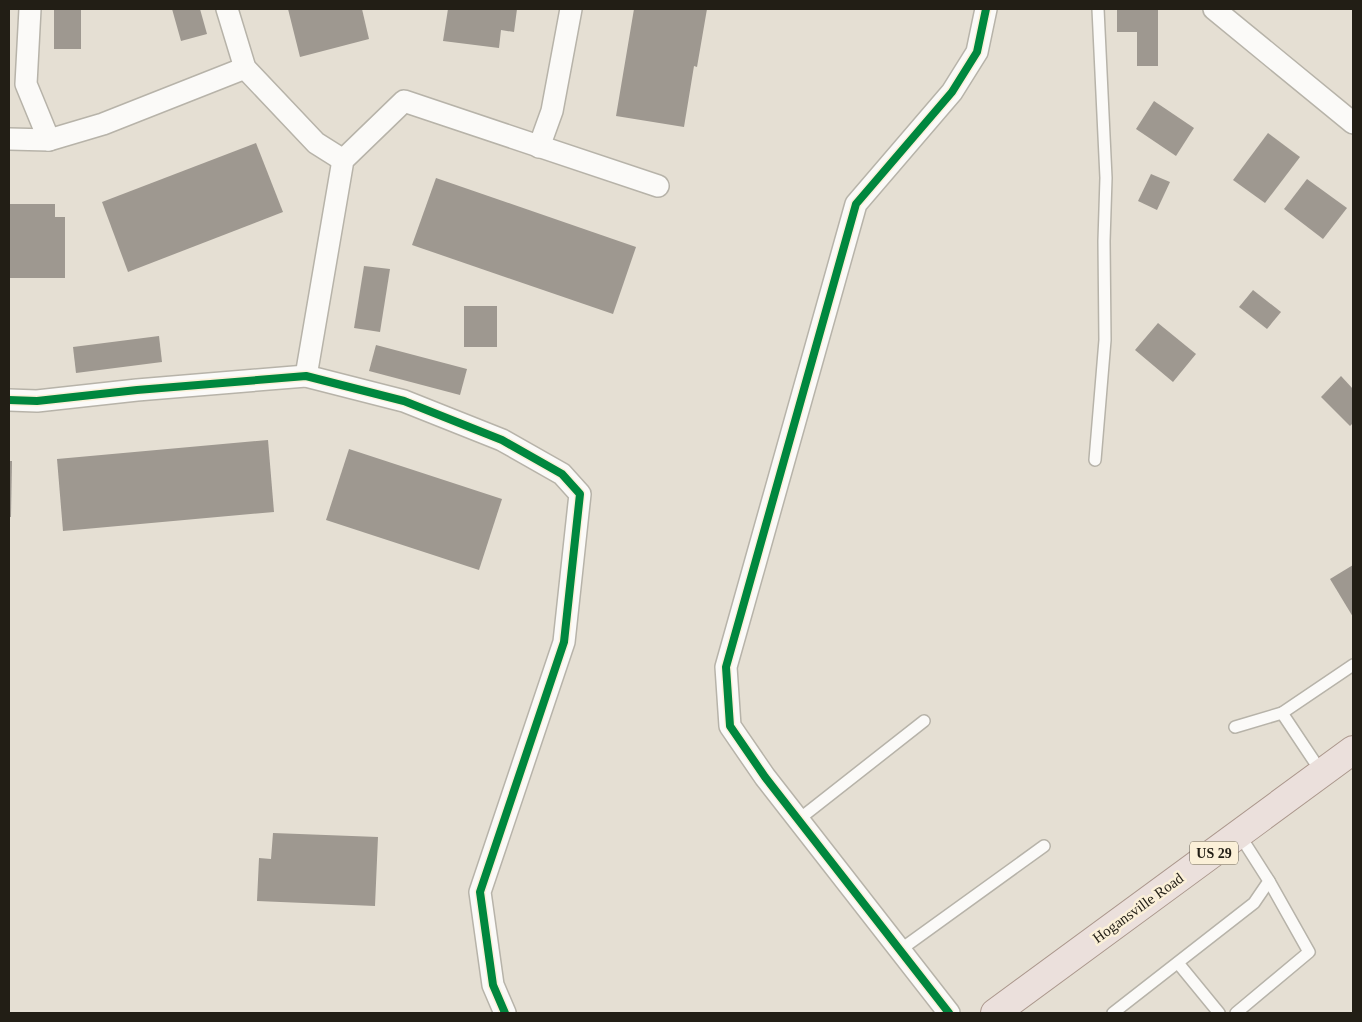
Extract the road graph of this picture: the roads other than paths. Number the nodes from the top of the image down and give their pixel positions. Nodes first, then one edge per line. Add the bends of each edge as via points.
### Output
1 (30, 9) edge
2 (227, 9) edge
3 (571, 9) edge
4 (986, 9) edge
5 (1098, 9) edge
6 (1214, 9) edge
7 (245, 68) junction
8 (1353, 123) edge
9 (9, 139) edge
10 (49, 140) junction
11 (539, 147) junction
12 (343, 160) junction
13 (658, 186) dead end
14 (306, 376) junction
15 (9, 400) edge
16 (1095, 460) dead end
17 (1353, 665) edge
18 (1282, 713) junction
19 (924, 721) dead end
20 (1234, 727) dead end
21 (1353, 750) edge
22 (1322, 773) junction
23 (798, 820) junction
24 (1239, 834) junction
25 (1044, 846) dead end
26 (1269, 881) junction
27 (900, 950) junction
28 (1178, 963) junction
29 (505, 1013) edge
30 (949, 1013) edge
31 (995, 1013) edge
32 (1113, 1013) edge
33 (1219, 1013) edge
34 (1236, 1013) edge

1 - 10 street via 26,84
2 - 7 street
3 - 11 street via 552,112
4 - 23 street via 977,52 952,92 856,204 726,667 730,726
5 - 16 lane via 1106,178 1105,340
6 - 8 street
7 - 10 street via 103,124
7 - 12 street via 316,142
9 - 10 street
11 - 12 street via 404,101
11 - 13 street
12 - 14 street
14 - 15 street via 37,401
14 - 29 street via 404,401 502,440 562,474 580,494 564,642 480,892 493,985
17 - 18 lane
18 - 20 lane
18 - 22 lane
19 - 23 lane
21 - 22 main road, Hogansville Road / US 29
22 - 24 main road, Hogansville Road / US 29
23 - 27 street
24 - 26 lane
24 - 31 main road, Hogansville Road / US 29
25 - 27 lane
26 - 28 lane via 1254,903
26 - 34 lane via 1309,952
27 - 30 street
28 - 32 lane
28 - 33 lane

